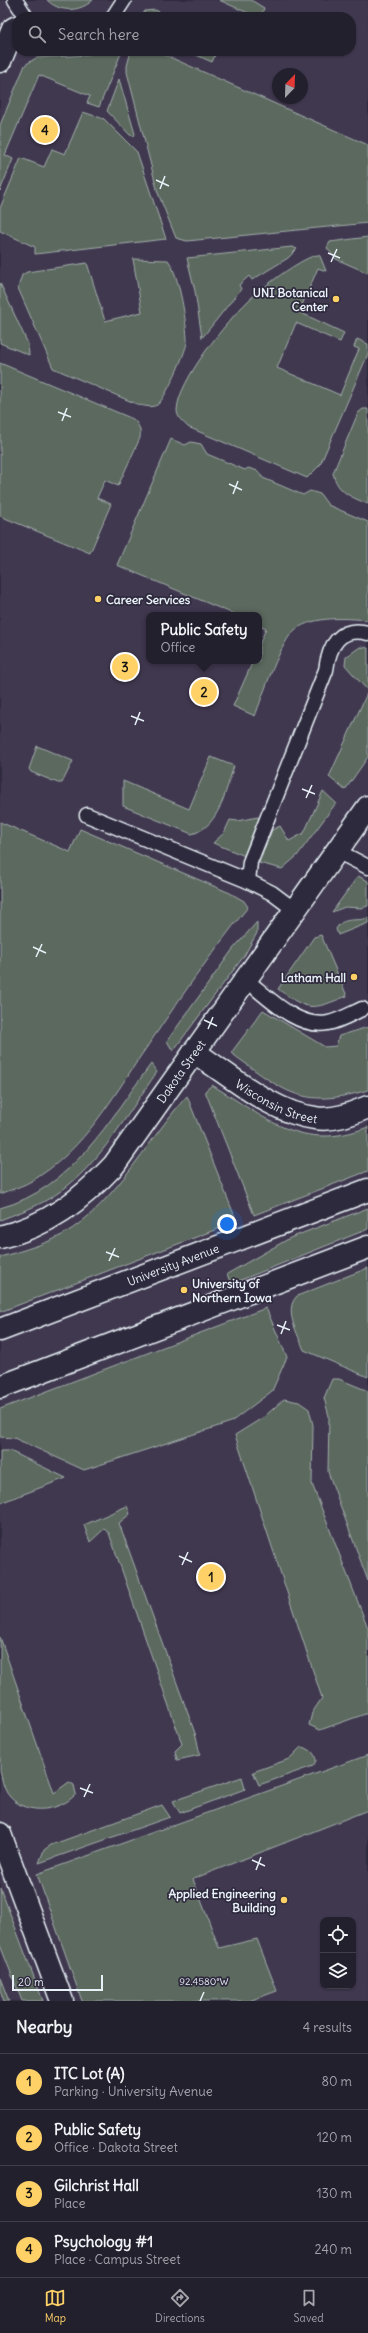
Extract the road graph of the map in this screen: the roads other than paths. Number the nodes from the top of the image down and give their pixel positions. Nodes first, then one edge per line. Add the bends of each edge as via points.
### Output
1 (15, 0) edge
2 (124, 0) edge
3 (23, 12) edge
4 (116, 12) edge
5 (12, 31) edge
6 (0, 61) edge
7 (368, 633) edge
8 (368, 807) edge
9 (87, 815) dead end
10 (337, 850) junction
11 (368, 867) edge
12 (248, 881) junction
13 (296, 911) junction
14 (246, 980) junction
15 (362, 1009) dead end
16 (194, 1052) junction
17 (368, 1107) edge
18 (368, 1190) edge
19 (0, 1237) edge
20 (368, 1247) edge
21 (0, 1330) edge
22 (0, 1387) edge
23 (0, 1834) edge
24 (62, 2001) edge

1 - 3 lane
2 - 4 lane
5 - 6 street
7 - 12 lane via 349,634 332,644 326,670 250,862
8 - 10 street, Dakota Street
9 - 12 lane
10 - 11 lane
10 - 13 street, Dakota Street
12 - 13 lane via 272,893
13 - 14 street, Dakota Street
14 - 15 lane via 282,1008 312,1024 330,1023
14 - 16 street, Dakota Street
16 - 17 street, Wisconsin Street via 270,1102 290,1112 315,1118 330,1118 345,1116
16 - 19 street, Dakota Street via 130,1144 96,1184 61,1212 35,1225
18 - 21 street, University Avenue
20 - 22 street
23 - 24 street

